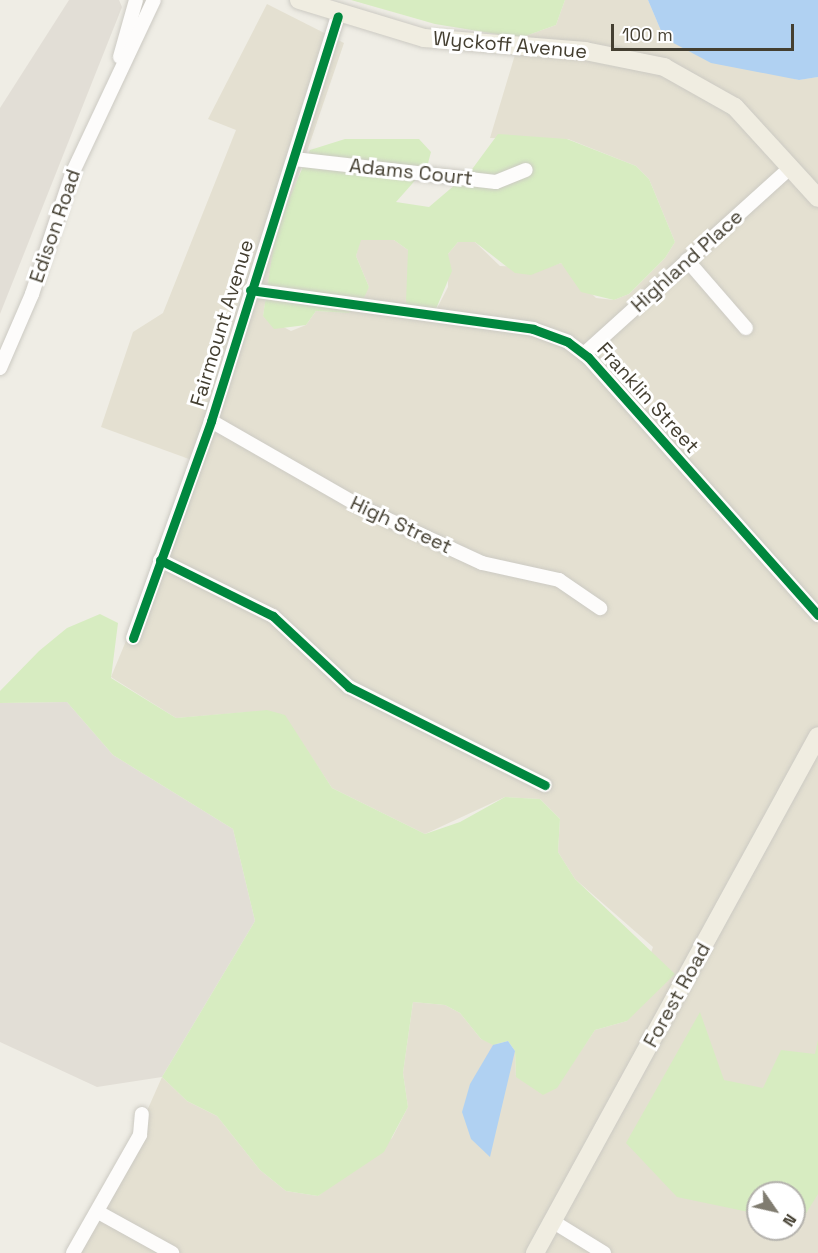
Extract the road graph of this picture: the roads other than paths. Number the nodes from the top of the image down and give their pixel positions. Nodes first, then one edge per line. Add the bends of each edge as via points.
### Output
1 (136, 0) edge
2 (154, 0) edge
3 (299, 0) edge
4 (328, 0) edge
5 (338, 16) junction
6 (378, 27) junction
7 (112, 85) junction
8 (294, 159) junction
9 (790, 168) junction
10 (526, 170) dead end
11 (818, 198) edge
12 (687, 260) junction
13 (250, 290) junction
14 (746, 328) dead end
15 (584, 354) junction
16 (0, 368) edge
17 (211, 421) junction
18 (160, 560) junction
19 (600, 608) dead end
20 (818, 615) edge
21 (133, 638) dead end
22 (818, 736) edge
23 (545, 786) dead end
24 (142, 1114) dead end
25 (98, 1212) junction
26 (552, 1221) junction
27 (73, 1253) edge
28 (172, 1253) edge
29 (535, 1253) edge
30 (604, 1253) edge

1 - 7 street, Edison Road
2 - 7 street, Edison Road
3 - 5 main road, Wyckoff Avenue
4 - 6 main road
5 - 6 main road, Wyckoff Avenue
5 - 8 street, Fairmount Avenue
6 - 9 main road, Wyckoff Avenue via 463,43 585,51 664,67 735,107
7 - 16 street, Edison Road via 72,174 32,294
8 - 10 street, Adams Court via 496,182
8 - 13 street, Fairmount Avenue
9 - 11 main road, Wyckoff Avenue
9 - 12 street, Highland Place
12 - 14 street
12 - 15 street, Highland Place
13 - 15 street, Franklin Street via 533,329
13 - 17 street, Fairmount Avenue
15 - 20 street, Franklin Street
17 - 18 street, Fairmount Avenue
17 - 19 street, High Street via 361,507 482,563 559,580
18 - 21 street, Fairmount Avenue
18 - 23 street via 273,616 341,682
22 - 26 main road, Forest Road
24 - 25 street via 140,1135
25 - 27 street
25 - 28 street
26 - 29 main road, Forest Road
26 - 30 street

